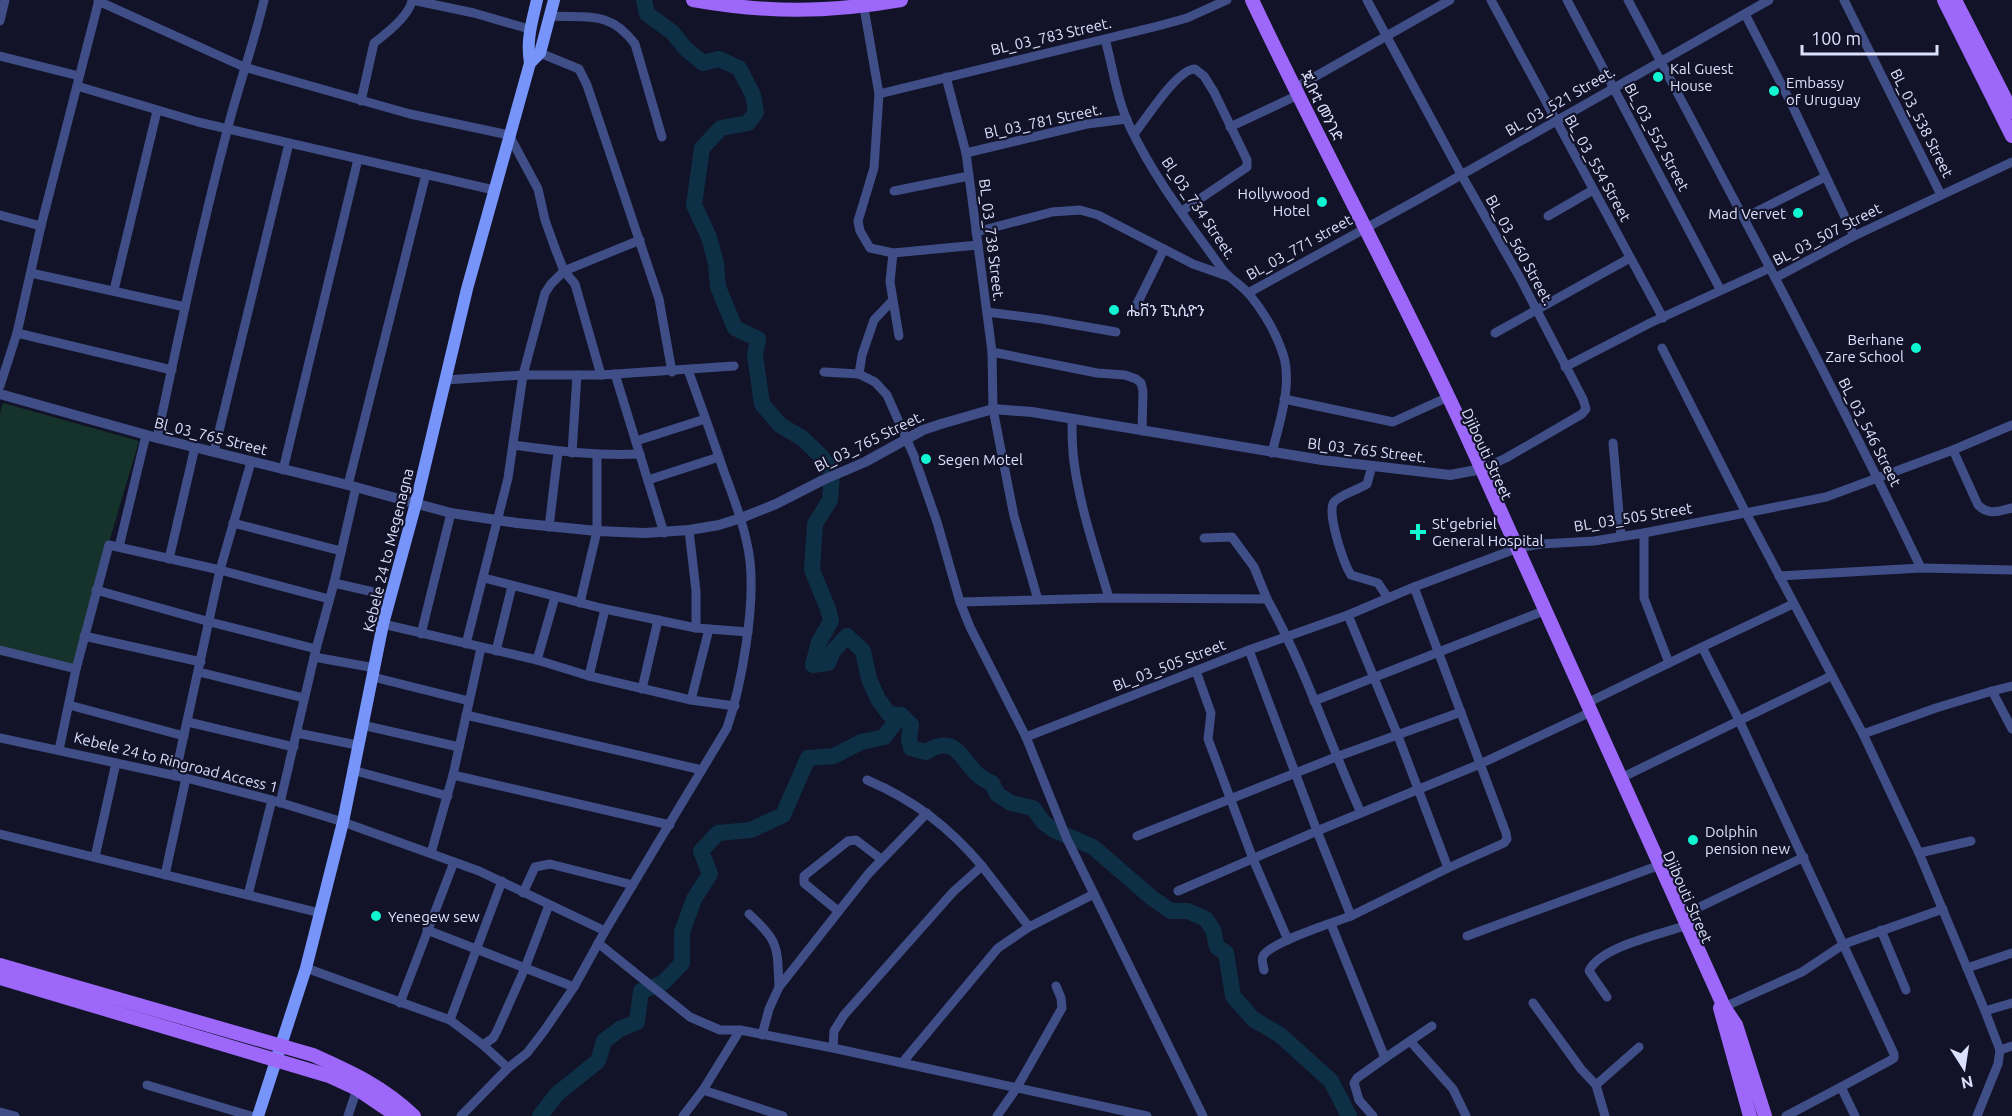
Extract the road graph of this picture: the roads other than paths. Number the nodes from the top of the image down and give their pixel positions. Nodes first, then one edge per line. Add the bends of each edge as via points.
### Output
1 (5, 0) edge
2 (264, 0) edge
3 (537, 0) edge
4 (554, 0) edge
5 (693, 0) edge
6 (901, 0) edge
7 (1227, 0) edge
8 (1246, 0) edge
9 (1252, 0) edge
10 (1367, 0) edge
11 (1450, 0) edge
12 (1491, 0) edge
13 (1567, 0) edge
14 (1628, 0) edge
15 (1769, 0) edge
16 (1844, 0) edge
17 (1944, 0) edge
18 (1955, 0) edge
19 (98, 1) edge
20 (864, 3) edge
21 (1745, 14) junction
22 (550, 16) junction
23 (0, 21) edge
24 (529, 29) junction
25 (1386, 35) junction
26 (1106, 39) junction
27 (540, 53) junction
28 (0, 56) edge
29 (1662, 61) junction
30 (530, 63) junction
31 (244, 67) junction
32 (946, 77) junction
33 (78, 81) junction
34 (1614, 88) junction
35 (2007, 92) edge
36 (879, 94) junction
37 (1295, 94) junction
38 (360, 101) junction
39 (157, 111) junction
40 (2012, 112) edge
41 (1127, 119) junction
42 (1556, 121) junction
43 (1230, 127) junction
44 (227, 128) junction
45 (1134, 134) junction
46 (509, 135) junction
47 (2012, 136) edge
48 (662, 137) dead end
49 (289, 143) junction
50 (966, 153) junction
51 (358, 159) junction
52 (2012, 162) edge
53 (426, 174) junction
54 (1461, 174) junction
55 (969, 176) junction
56 (1825, 177) junction
57 (494, 190) junction
58 (894, 190) dead end
59 (1593, 190) junction
60 (1941, 195) junction
61 (1182, 211) junction
62 (0, 215) edge
63 (1548, 216) dead end
64 (1744, 218) junction
65 (41, 226) junction
66 (1362, 229) junction
67 (976, 232) junction
68 (1854, 236) junction
69 (640, 240) junction
70 (978, 245) junction
71 (1164, 249) junction
72 (892, 253) junction
73 (1630, 258) junction
74 (1770, 267) junction
75 (564, 271) junction
76 (31, 273) junction
77 (1227, 276) junction
78 (1775, 278) junction
79 (1720, 289) junction
80 (114, 290) junction
81 (1248, 293) junction
82 (892, 301) junction
83 (1136, 306) dead end
84 (185, 307) junction
85 (1536, 310) junction
86 (987, 312) junction
87 (1663, 318) junction
88 (1116, 332) dead end
89 (17, 333) junction
90 (1495, 333) dead end
91 (899, 336) dead end
92 (1662, 348) dead end
93 (992, 352) junction
94 (734, 366) dead end
95 (1565, 367) junction
96 (172, 370) junction
97 (688, 370) junction
98 (672, 372) junction
99 (824, 372) dead end
100 (615, 374) junction
101 (859, 374) junction
102 (524, 375) junction
103 (577, 375) junction
104 (601, 375) junction
105 (445, 380) junction
106 (0, 386) edge
107 (0, 394) edge
108 (1445, 398) junction
109 (1284, 399) junction
110 (993, 409) junction
111 (705, 419) junction
112 (1072, 420) junction
113 (2012, 425) edge
114 (1142, 431) junction
115 (146, 435) junction
116 (157, 438) junction
117 (905, 439) junction
118 (636, 441) junction
119 (1613, 443) dead end
120 (513, 445) junction
121 (195, 447) junction
122 (1953, 450) junction
123 (214, 452) junction
124 (558, 452) junction
125 (572, 453) junction
126 (1272, 453) junction
127 (597, 454) junction
128 (640, 454) junction
129 (719, 458) junction
130 (250, 462) junction
131 (1372, 466) junction
132 (284, 470) junction
133 (1479, 470) junction
134 (1878, 479) junction
135 (648, 480) junction
136 (352, 486) junction
137 (416, 503) junction
138 (2012, 508) edge
139 (451, 513) junction
140 (1746, 513) junction
141 (741, 518) junction
142 (498, 520) junction
143 (234, 522) junction
144 (549, 527) junction
145 (689, 530) junction
146 (597, 531) junction
147 (664, 533) junction
148 (1644, 533) junction
149 (1622, 536) junction
150 (1204, 538) dead end
151 (119, 547) junction
152 (1515, 549) junction
153 (341, 551) junction
154 (169, 559) junction
155 (1921, 568) junction
156 (220, 570) junction
157 (2012, 570) edge
158 (1779, 576) junction
159 (484, 578) junction
160 (334, 583) junction
161 (512, 586) junction
162 (1414, 587) junction
163 (96, 590) junction
164 (391, 596) junction
165 (555, 597) junction
166 (1109, 598) junction
167 (1388, 598) junction
168 (1267, 599) junction
169 (329, 600) junction
170 (1038, 600) junction
171 (960, 602) junction
172 (580, 603) junction
173 (1793, 604) junction
174 (605, 609) junction
175 (1543, 611) junction
176 (1348, 615) junction
177 (658, 620) junction
178 (210, 622) junction
179 (383, 624) junction
180 (696, 628) junction
181 (709, 629) junction
182 (748, 632) junction
183 (421, 634) junction
184 (84, 636) junction
185 (1288, 637) junction
186 (466, 644) junction
187 (1702, 647) junction
188 (481, 648) junction
189 (0, 650) edge
190 (1249, 650) junction
191 (496, 651) junction
192 (315, 653) junction
193 (1440, 653) junction
194 (537, 660) junction
195 (201, 662) junction
196 (1669, 663) junction
197 (76, 669) junction
198 (1196, 671) junction
199 (199, 672) junction
200 (374, 673) junction
201 (589, 676) junction
202 (1831, 676) junction
203 (1374, 678) junction
204 (2012, 686) edge
205 (642, 689) junction
206 (1992, 691) junction
207 (304, 698) junction
208 (691, 700) junction
209 (469, 701) junction
210 (1314, 701) junction
211 (69, 705) junction
212 (735, 706) junction
213 (1589, 709) junction
214 (1461, 712) junction
215 (466, 715) junction
216 (1739, 720) junction
217 (188, 722) junction
218 (362, 725) junction
219 (2012, 729) edge
220 (297, 733) junction
221 (1863, 734) junction
222 (184, 736) junction
223 (1398, 736) junction
224 (1026, 737) junction
225 (0, 738) edge
226 (357, 745) junction
227 (294, 747) junction
228 (459, 747) junction
229 (59, 750) junction
230 (1336, 758) junction
231 (116, 763) junction
232 (1480, 764) junction
233 (352, 770) junction
234 (702, 770) junction
235 (453, 775) junction
236 (1294, 775) junction
237 (176, 776) junction
238 (186, 778) junction
239 (1621, 778) junction
240 (867, 780) dead end
241 (1418, 791) junction
242 (448, 796) junction
243 (1230, 800) junction
244 (276, 801) junction
245 (927, 813) junction
246 (1361, 813) junction
247 (343, 822) junction
248 (670, 825) junction
249 (1317, 831) junction
250 (0, 834) edge
251 (1137, 836) dead end
252 (1971, 841) dead end
253 (431, 853) junction
254 (1919, 854) junction
255 (95, 857) junction
256 (1804, 857) junction
257 (1253, 859) junction
258 (881, 860) junction
259 (453, 862) junction
260 (982, 866) junction
261 (1658, 866) junction
262 (1448, 868) junction
263 (165, 875) junction
264 (502, 881) junction
265 (633, 885) junction
266 (1178, 891) dead end
267 (523, 893) junction
268 (1094, 894) junction
269 (248, 895) junction
270 (549, 905) junction
271 (1943, 909) junction
272 (838, 911) junction
273 (320, 913) junction
274 (749, 914) dead end
275 (1350, 916) junction
276 (1684, 922) junction
277 (1331, 924) junction
278 (1029, 927) junction
279 (427, 930) junction
280 (1881, 930) junction
281 (604, 931) junction
282 (1467, 936) dead end
283 (1288, 940) junction
284 (598, 943) junction
285 (1844, 944) junction
286 (476, 950) junction
287 (2012, 953) edge
288 (0, 965) edge
289 (306, 968) junction
290 (525, 968) junction
291 (1967, 968) junction
292 (1263, 970) dead end
293 (0, 978) edge
294 (1056, 986) dead end
295 (574, 987) junction
296 (779, 987) junction
297 (1906, 990) dead end
298 (1607, 997) dead end
299 (400, 1003) junction
300 (1533, 1003) dead end
301 (2012, 1003) edge
302 (1724, 1006) junction
303 (1985, 1011) junction
304 (450, 1020) junction
305 (1432, 1026) dead end
306 (740, 1030) junction
307 (762, 1035) junction
308 (1410, 1041) junction
309 (281, 1045) junction
310 (483, 1045) junction
311 (1639, 1047) dead end
312 (2012, 1047) edge
313 (833, 1048) junction
314 (2000, 1050) junction
315 (1385, 1058) junction
316 (277, 1060) junction
317 (902, 1063) junction
318 (508, 1068) junction
319 (147, 1085) dead end
320 (1596, 1085) junction
321 (1841, 1087) junction
322 (357, 1089) junction
323 (703, 1089) junction
324 (1016, 1089) junction
325 (0, 1112) edge
326 (15, 1116) edge
327 (251, 1116) edge
328 (258, 1116) edge
329 (348, 1116) edge
330 (397, 1116) edge
331 (414, 1116) edge
332 (461, 1116) edge
333 (682, 1116) edge
334 (783, 1116) edge
335 (997, 1116) edge
336 (1147, 1116) edge
337 (1203, 1116) edge
338 (1373, 1116) edge
339 (1466, 1116) edge
340 (1605, 1116) edge
341 (1750, 1116) edge
342 (1765, 1116) edge
343 (1786, 1116) edge
344 (1855, 1116) edge
345 (1977, 1116) edge

1 - 23 street
2 - 31 street
3 - 24 main road
4 - 22 main road
5 - 20 main road via 752,9 803,11
6 - 20 main road
7 - 26 street, BL_03_783 Street. via 1187,18
8 - 37 main road
9 - 37 main road, ጂቡቲ መንገድ
10 - 25 street, BL_03_560 Street.
11 - 25 street
12 - 42 street, BL_03_554 Street
13 - 34 street, BL_03_552 Street
14 - 29 street
15 - 21 street, BL_03_521 Street.
16 - 60 street, BL_03_538 Street
17 - 47 main road
18 - 35 main road
19 - 31 street
19 - 33 street
20 - 36 street
21 - 29 street, BL_03_521 Street.
21 - 56 street
22 - 27 main road
22 - 48 street via 595,16 625,31 635,44
24 - 30 main road
24 - 38 street via 412,0 411,7 374,43
25 - 37 street
25 - 54 street, BL_03_560 Street.
26 - 32 street, BL_03_783 Street.
26 - 41 street, Bl_03_734 Street.
27 - 30 main road
27 - 69 street via 579,69
28 - 33 street
29 - 34 street, BL_03_521 Street.
29 - 64 street
30 - 46 main road, Kebele 24 to Megenagna
31 - 38 street
31 - 44 street
32 - 36 street, BL_03_783 Street.
32 - 50 street, BL_03_738 Street.
33 - 39 street
33 - 65 street
34 - 42 street, BL_03_521 Street.
34 - 79 street, BL_03_552 Street
35 - 40 main road
36 - 72 street via 874,168 858,221 870,248
37 - 43 street
37 - 66 main road, ጂቡቲ መንገድ
38 - 46 street
39 - 44 street
39 - 80 street
41 - 45 street, Bl_03_734 Street.
41 - 50 street, Bl_03_781 Street. via 1087,124
42 - 54 street, BL_03_521 Street.
42 - 59 street, BL_03_554 Street
43 - 45 street via 1204,76 1189,69
43 - 61 street via 1247,166
44 - 49 street
44 - 84 street
45 - 61 street, Bl_03_734 Street.
46 - 57 main road, Kebele 24 to Megenagna
46 - 75 street via 538,189
49 - 51 street
49 - 123 street
50 - 55 street, BL_03_738 Street.
51 - 53 street
51 - 132 street
52 - 60 street, BL_03_507 Street
53 - 57 street
53 - 136 street
54 - 66 street, BL_03_521 Street.
54 - 85 street, BL_03_560 Street.
55 - 58 street
55 - 67 street, BL_03_738 Street.
56 - 64 street
56 - 68 street
57 - 105 main road, Kebele 24 to Megenagna
59 - 63 street
59 - 73 street, BL_03_554 Street
60 - 68 street, BL_03_507 Street
61 - 77 street, Bl_03_734 Street.
62 - 65 street
64 - 74 street
65 - 76 street
66 - 81 street, BL_03_771 street
66 - 108 main road, Djibouti Street
67 - 70 street, BL_03_738 Street.
67 - 71 street via 1052,212 1080,210 1098,215
68 - 78 street, BL_03_507 Street
69 - 75 street
69 - 98 street via 659,299
70 - 72 street
70 - 86 street, BL_03_738 Street.
71 - 77 street
71 - 83 street
72 - 82 street
73 - 85 street
73 - 87 street, BL_03_554 Street
74 - 78 street, BL_03_507 Street
74 - 79 street, BL_03_507 Street
75 - 102 street via 545,293
75 - 104 street via 575,284
76 - 80 street
76 - 89 street
77 - 81 street, Bl_03_734 Street.
78 - 134 street, BL_03_546 Street
79 - 87 street, BL_03_507 Street
80 - 84 street
81 - 109 street, Bl_03_734 Street. via 1267,320 1283,354
82 - 91 street
82 - 101 street via 874,320
84 - 96 street
85 - 90 street
85 - 95 street, BL_03_560 Street.
86 - 88 street
86 - 93 street, BL_03_738 Street.
87 - 95 street, BL_03_507 Street
89 - 96 street
89 - 106 street
92 - 140 street
93 - 110 street, BL_03_738 Street.
93 - 114 street via 1136,379 1143,391
94 - 97 street
95 - 133 street, BL_03_560 Street. via 1583,399 1586,409 1582,414
96 - 116 street
97 - 98 street
97 - 111 street
98 - 100 street
99 - 101 street
100 - 104 street
100 - 118 street
101 - 117 street via 875,382 886,395
102 - 103 street
102 - 105 street
102 - 120 street
103 - 104 street
103 - 125 street
105 - 137 main road, Kebele 24 to Megenagna
107 - 115 street, Bl_03_765 Street
108 - 109 street via 1393,422
108 - 133 main road, Djibouti Street
109 - 126 street, Bl_03_734 Street.
110 - 112 street, Bl_03_765 Street.
110 - 117 street, Bl_03_765 Street. via 922,430
110 - 170 street, BL_03_738 Street. via 1014,516
111 - 118 street
111 - 129 street
112 - 114 street, Bl_03_765 Street.
112 - 166 street via 1076,475
113 - 122 street, BL_03_505 Street
114 - 126 street, Bl_03_765 Street.
115 - 116 street, Bl_03_765 Street
115 - 151 street
116 - 121 street, Bl_03_765 Street
117 - 141 street, Bl_03_765 Street. via 865,462
117 - 171 street via 937,522
118 - 128 street
119 - 149 street
120 - 124 street
120 - 142 street
121 - 123 street, Bl_03_765 Street
121 - 154 street
122 - 134 street, BL_03_505 Street
122 - 138 street via 1984,511
123 - 130 street, Bl_03_765 Street
124 - 125 street
124 - 144 street
125 - 127 street
126 - 131 street, Bl_03_765 Street.
127 - 128 street
127 - 146 street
128 - 135 street
129 - 135 street
129 - 141 street
130 - 132 street, Bl_03_765 Street
130 - 143 street
131 - 133 street, Bl_03_765 Street. via 1450,475
131 - 167 street via 1367,484 1335,501 1331,511 1345,566 1351,575 1378,583
132 - 136 street, Bl_03_765 Street
133 - 152 main road, Djibouti Street
134 - 140 street, BL_03_505 Street via 1826,496
134 - 155 street, BL_03_546 Street
135 - 147 street
136 - 137 street, Bl_03_765 Street
136 - 153 street
137 - 139 street, Bl_03_765 Street.
137 - 164 main road, Kebele 24 to Megenagna
139 - 142 street, Bl_03_765 Street.
139 - 183 street
140 - 148 street, BL_03_505 Street
140 - 158 street
141 - 145 street, Bl_03_765 Street.
141 - 182 street via 750,560
142 - 144 street, Bl_03_765 Street.
142 - 159 street
143 - 153 street
143 - 156 street
144 - 146 street, Bl_03_765 Street.
145 - 147 street, Bl_03_765 Street.
145 - 180 street
146 - 147 street, Bl_03_765 Street.
146 - 172 street
148 - 149 street, BL_03_505 Street
148 - 196 street via 1644,598
149 - 152 street, BL_03_505 Street
150 - 168 street via 1232,537 1254,567
151 - 154 street
151 - 163 street via 108,547
152 - 162 street, BL_03_505 Street
152 - 175 main road, Djibouti Street
153 - 160 street
154 - 156 street
155 - 157 street
155 - 158 street
156 - 169 street
156 - 178 street
158 - 173 street
159 - 161 street
159 - 186 street
160 - 164 street
160 - 169 street
161 - 165 street
161 - 191 street
162 - 167 street, BL_03_505 Street
162 - 193 street
163 - 178 street
163 - 184 street
164 - 179 main road, Kebele 24 to Megenagna
165 - 172 street
165 - 194 street
166 - 168 street
166 - 170 street
167 - 176 street, BL_03_505 Street
168 - 185 street
169 - 192 street
170 - 171 street
171 - 224 street
172 - 174 street
173 - 187 street
173 - 202 street
174 - 177 street
174 - 201 street
175 - 193 street
175 - 213 main road, Djibouti Street
176 - 185 street, BL_03_505 Street
176 - 203 street
177 - 180 street
177 - 205 street
178 - 192 street
178 - 195 street
179 - 183 street
179 - 200 main road, Kebele 24 to Megenagna
180 - 181 street
181 - 182 street
181 - 208 street
182 - 212 street
183 - 186 street
184 - 195 street
184 - 197 street
185 - 190 street, BL_03_505 Street
185 - 210 street
186 - 188 street
187 - 196 street
187 - 216 street
188 - 191 street
188 - 209 street
189 - 197 street
190 - 198 street, BL_03_505 Street
190 - 236 street
191 - 194 street
192 - 200 street
192 - 207 street
193 - 203 street
193 - 214 street
194 - 201 street
195 - 199 street
196 - 213 street
197 - 211 street
198 - 224 street, BL_03_505 Street
198 - 243 street via 1211,713 1208,739
199 - 207 street
199 - 217 street
200 - 209 street
200 - 218 main road, Kebele 24 to Megenagna
201 - 205 street
202 - 216 street
202 - 221 street
203 - 210 street
203 - 223 street
204 - 206 street
205 - 208 street
206 - 219 street
206 - 221 street
207 - 220 street
208 - 212 street
209 - 215 street
210 - 230 street
211 - 222 street
211 - 229 street
212 - 234 street
213 - 232 street
213 - 239 main road, Djibouti Street
213 - 261 main road, Djibouti Street
214 - 223 street
214 - 232 street
215 - 228 street
215 - 234 street
216 - 239 street
216 - 256 street
217 - 222 street
217 - 227 street
218 - 226 main road, Kebele 24 to Megenagna
218 - 228 street
220 - 226 street
220 - 227 street
221 - 254 street
222 - 237 street
223 - 230 street
223 - 241 street
224 - 268 street via 1058,820
225 - 229 street, Kebele 24 to Ringroad Access 1
226 - 233 main road, Kebele 24 to Megenagna
227 - 244 street
228 - 235 street
229 - 231 street, Kebele 24 to Ringroad Access 1
230 - 236 street
230 - 246 street
231 - 237 street, Kebele 24 to Ringroad Access 1
231 - 255 street
232 - 241 street
232 - 262 street via 1507,839
233 - 242 street
233 - 247 main road, Kebele 24 to Megenagna
234 - 248 street
235 - 242 street
235 - 248 street
236 - 243 street
236 - 249 street
237 - 238 street, Kebele 24 to Ringroad Access 1
238 - 244 street, Kebele 24 to Ringroad Access 1
238 - 263 street
239 - 261 main road, Djibouti Street
240 - 245 street
241 - 246 street
241 - 262 street
242 - 253 street
243 - 251 street
243 - 257 street
244 - 247 street, Kebele 24 to Ringroad Access 1
244 - 269 street
245 - 258 street
245 - 260 street via 959,839
246 - 249 street
247 - 253 street, Kebele 24 to Ringroad Access 1
247 - 273 main road, Kebele 24 to Megenagna
248 - 265 street
249 - 257 street
249 - 275 street
250 - 255 street
252 - 254 street
253 - 259 street, Kebele 24 to Ringroad Access 1
254 - 271 street
255 - 263 street
256 - 276 street
256 - 285 street
257 - 266 street
257 - 283 street
258 - 272 street
258 - 272 street via 856,840 848,841 804,876 804,883
259 - 264 street, Kebele 24 to Ringroad Access 1
259 - 279 street
260 - 278 street
260 - 313 street via 953,892 844,1015 834,1031
261 - 276 main road, Djibouti Street
261 - 282 street
262 - 275 street
263 - 269 street
264 - 267 street, Kebele 24 to Ringroad Access 1
264 - 286 street
265 - 267 street via 550,864 536,867
265 - 281 street
267 - 270 street, Kebele 24 to Ringroad Access 1
268 - 278 street
268 - 337 street
269 - 273 street
270 - 281 street, Kebele 24 to Ringroad Access 1
270 - 290 street
271 - 280 street
271 - 291 street
272 - 296 street
273 - 289 main road, Kebele 24 to Megenagna
274 - 296 street via 774,940
275 - 277 street
276 - 298 street via 1615,949 1598,960 1589,971
276 - 302 main road, Djibouti Street
276 - 341 main road, Djibouti Street via 1722,1012
277 - 283 street
277 - 315 street
278 - 317 street via 998,948
279 - 286 street
279 - 299 street
280 - 285 street
280 - 297 street
281 - 284 street
283 - 292 street via 1263,956
284 - 295 street
284 - 306 street via 690,1017 720,1030
285 - 302 street via 1802,972
285 - 321 street via 1894,1058
286 - 290 street
286 - 304 street
287 - 291 street
288 - 309 main road
289 - 299 street
289 - 309 main road, Kebele 24 to Megenagna
290 - 295 street
290 - 310 street via 493,1038
291 - 303 street
293 - 316 main road
294 - 324 street via 1062,1008
295 - 318 street via 533,1046
296 - 307 street
299 - 304 street
300 - 320 street
301 - 303 street
302 - 342 main road, Djibouti Street via 1736,1025
303 - 314 street
304 - 310 street
305 - 308 street
306 - 307 street
306 - 323 street
307 - 313 street
308 - 315 street
308 - 339 street via 1453,1089
309 - 316 main road, Kebele 24 to Megenagna
309 - 331 main road via 362,1077 389,1093
310 - 318 street
311 - 320 street
312 - 314 street
313 - 317 street
314 - 345 street
315 - 338 street via 1354,1083 1359,1100
316 - 322 main road
316 - 328 main road
317 - 324 street
318 - 332 street
319 - 327 street
320 - 340 street
321 - 343 street
321 - 344 street
322 - 329 street
322 - 330 main road
323 - 333 street
323 - 334 street
324 - 335 street
324 - 336 street
325 - 326 street

